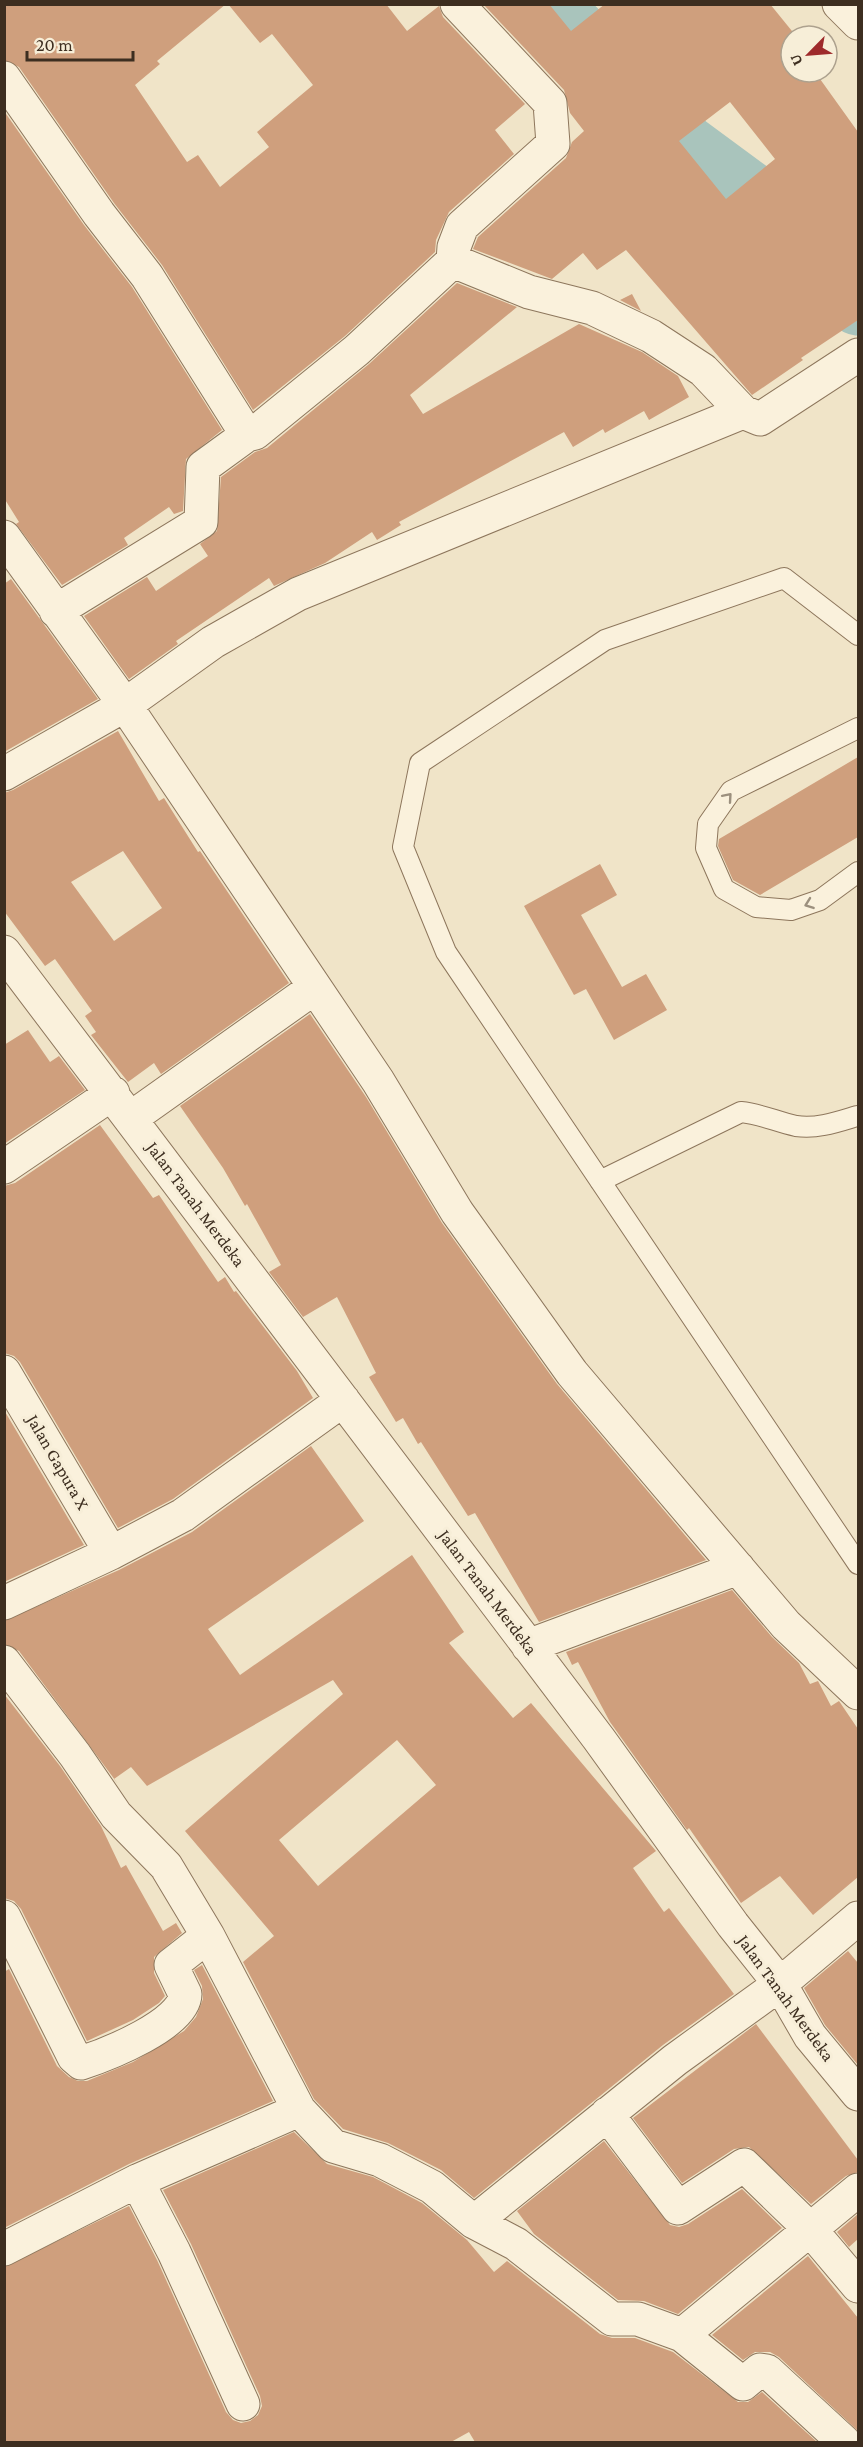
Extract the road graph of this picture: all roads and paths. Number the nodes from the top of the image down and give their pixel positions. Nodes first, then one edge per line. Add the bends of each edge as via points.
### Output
1 (457, 4) edge
2 (839, 4) edge
3 (858, 23) edge
4 (4, 78) edge
5 (453, 261) junction
6 (858, 355) edge
7 (743, 412) junction
8 (247, 435) junction
9 (4, 537) edge
10 (56, 610) junction
11 (858, 635) edge
12 (125, 705) junction
13 (858, 728) edge
14 (4, 774) edge
15 (858, 872) edge
16 (4, 952) edge
17 (314, 988) junction
18 (122, 1105) junction
19 (857, 1116) dead end
20 (4, 1167) edge
21 (600, 1181) junction
22 (4, 1372) edge
23 (343, 1400) junction
24 (111, 1553) junction
25 (858, 1564) edge
26 (738, 1568) junction
27 (4, 1603) edge
28 (528, 1646) junction
29 (4, 1662) edge
30 (858, 1694) edge
31 (4, 1917) edge
32 (858, 1918) edge
33 (208, 1936) junction
34 (780, 1984) junction
35 (858, 2094) edge
36 (299, 2110) junction
37 (607, 2114) junction
38 (137, 2181) junction
39 (858, 2190) edge
40 (474, 2222) junction
41 (809, 2228) junction
42 (4, 2249) edge
43 (858, 2286) edge
44 (682, 2336) junction
45 (243, 2404) dead end
46 (844, 2442) edge

1 - 5 street via 550,103 553,144 462,226
2 - 3 street
4 - 8 street via 147,276
5 - 7 street via 529,292 592,308 651,336 703,370
5 - 8 street via 357,350 255,433
6 - 7 street via 760,419
7 - 12 street via 298,594 213,642
8 - 10 street via 202,467 201,522
9 - 10 street
10 - 12 street
11 - 21 lane via 784,578 605,640 420,763 403,847 446,952
12 - 14 street
12 - 17 street
15 -> 13 lane via 820,900 791,910 756,907 724,889 706,848 708,824 731,791
16 - 18 street, Jalan Tanah Merdeka
17 - 18 street
17 - 26 street via 378,1081 457,1212 572,1372
18 - 20 street
18 - 23 street, Jalan Tanah Merdeka
19 - 21 lane via 826,1126 798,1126 760,1113 741,1112
21 - 25 lane
22 - 24 street, Jalan Gapura X
23 - 24 street via 183,1515
23 - 28 street, Jalan Tanah Merdeka
24 - 27 street
26 - 28 street
26 - 30 street via 786,1625
28 - 34 street, Jalan Tanah Merdeka
29 - 33 street via 116,1815 166,1866
31 - 33 street via 81,2063 142,2038 173,2015 185,1994 171,1965
32 - 34 street
33 - 36 street
34 - 35 street, Jalan Tanah Merdeka via 810,2036
34 - 37 street
36 - 38 street
36 - 40 street via 333,2146 380,2160 432,2187
37 - 40 street
37 - 41 street via 678,2208 744,2165
38 - 42 street
38 - 45 street
39 - 41 street
40 - 44 street via 516,2244 612,2319 638,2319
41 - 43 street
41 - 44 street
44 - 46 street via 740,2383 747,2383 760,2370 768,2371

